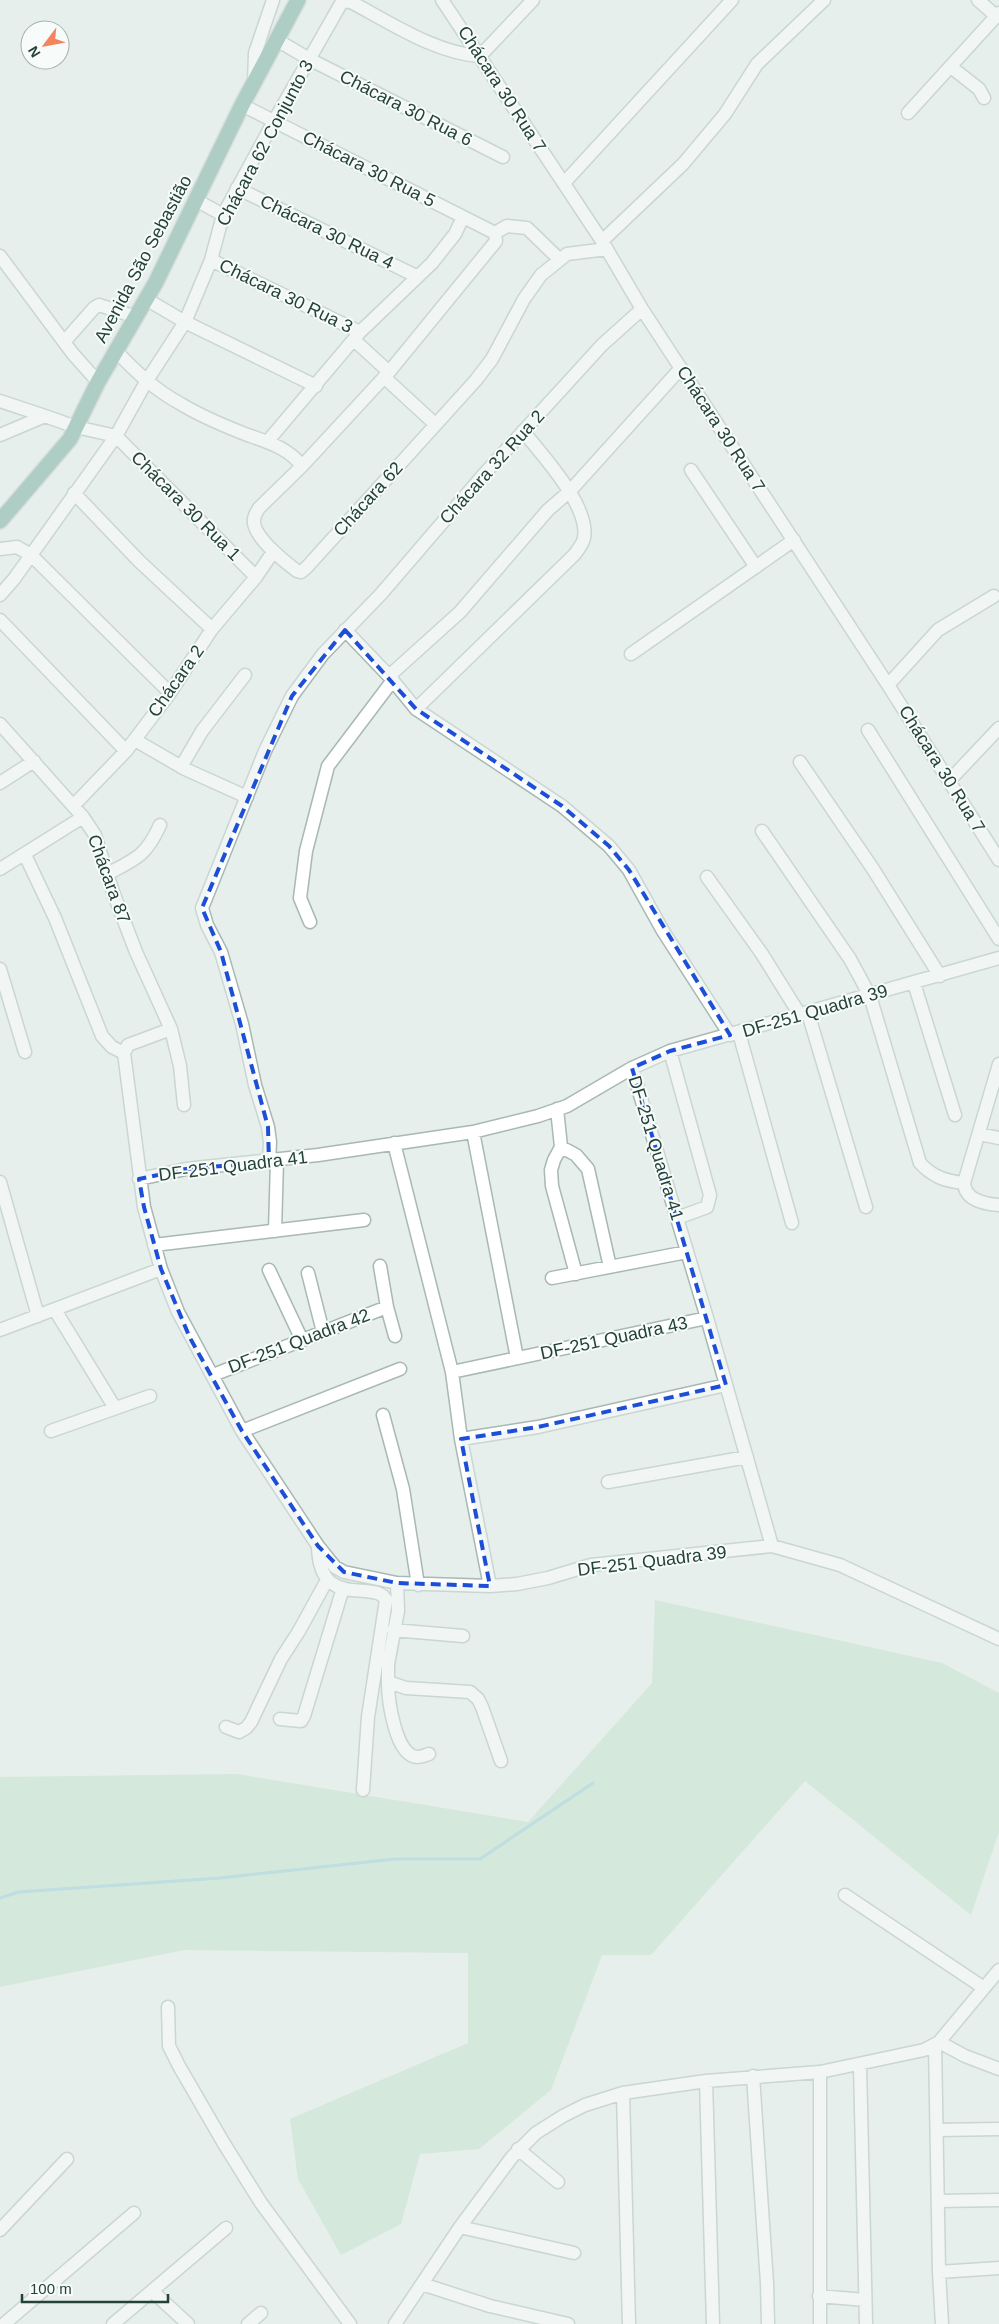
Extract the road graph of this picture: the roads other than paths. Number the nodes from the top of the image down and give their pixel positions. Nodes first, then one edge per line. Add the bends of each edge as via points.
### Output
1 (273, 0) edge
2 (298, 0) edge
3 (442, 0) edge
4 (533, 0) edge
5 (732, 0) edge
6 (824, 0) edge
7 (978, 0) edge
8 (343, 1) edge
9 (269, 13) junction
10 (998, 15) edge
11 (286, 23) junction
12 (277, 40) junction
13 (480, 56) junction
14 (309, 59) junction
15 (951, 67) junction
16 (254, 83) junction
17 (984, 98) dead end
18 (242, 105) junction
19 (908, 113) dead end
20 (274, 121) junction
21 (503, 157) dead end
22 (564, 183) junction
23 (237, 188) junction
24 (196, 200) junction
25 (223, 215) junction
26 (463, 217) junction
27 (495, 233) junction
28 (604, 245) junction
29 (0, 256) edge
30 (559, 258) junction
31 (211, 260) junction
32 (416, 276) junction
33 (146, 300) junction
34 (642, 308) junction
35 (136, 317) junction
36 (185, 322) junction
37 (357, 336) junction
38 (64, 342) junction
39 (116, 351) junction
40 (681, 368) junction
41 (386, 375) junction
42 (98, 382) junction
43 (146, 382) junction
44 (316, 386) junction
45 (0, 401) edge
46 (45, 416) junction
47 (435, 424) junction
48 (76, 427) junction
49 (523, 431) junction
50 (0, 435) edge
51 (116, 436) junction
52 (267, 442) junction
53 (302, 466) junction
54 (691, 470) dead end
55 (570, 491) junction
56 (74, 493) junction
57 (0, 520) edge
58 (794, 540) junction
59 (0, 549) edge
60 (274, 552) junction
61 (31, 555) junction
62 (756, 567) junction
63 (256, 577) junction
64 (0, 595) edge
65 (994, 596) dead end
66 (0, 620) edge
67 (212, 629) junction
68 (345, 630) junction
69 (631, 654) dead end
70 (245, 675) dead end
71 (391, 678) junction
72 (888, 685) junction
73 (170, 693) junction
74 (416, 709) junction
75 (0, 724) edge
76 (999, 728) edge
77 (868, 730) dead end
78 (134, 740) junction
79 (126, 751) junction
80 (34, 761) junction
81 (800, 762) dead end
82 (181, 767) junction
83 (949, 781) junction
84 (0, 783) edge
85 (247, 798) junction
86 (73, 806) junction
87 (83, 817) junction
88 (160, 825) dead end
89 (762, 831) dead end
90 (25, 855) junction
91 (999, 860) edge
92 (0, 869) edge
93 (107, 874) junction
94 (707, 877) dead end
95 (310, 922) dead end
96 (999, 939) edge
97 (999, 958) edge
98 (0, 969) edge
99 (940, 976) junction
100 (914, 983) junction
101 (870, 996) junction
102 (804, 1014) junction
103 (171, 1029) junction
104 (734, 1034) junction
105 (670, 1051) junction
106 (25, 1052) dead end
107 (124, 1053) junction
108 (632, 1068) junction
109 (998, 1071) edge
110 (184, 1105) dead end
111 (557, 1110) junction
112 (955, 1115) dead end
113 (472, 1132) junction
114 (979, 1134) junction
115 (999, 1138) edge
116 (394, 1143) junction
117 (561, 1147) junction
118 (273, 1161) junction
119 (139, 1179) junction
120 (0, 1182) edge
121 (964, 1182) junction
122 (999, 1206) edge
123 (866, 1207) dead end
124 (677, 1218) junction
125 (364, 1220) dead end
126 (792, 1224) dead end
127 (275, 1231) junction
128 (154, 1245) junction
129 (688, 1252) junction
130 (380, 1266) dead end
131 (610, 1267) junction
132 (161, 1269) junction
133 (269, 1270) dead end
134 (308, 1273) dead end
135 (576, 1274) junction
136 (552, 1278) dead end
137 (387, 1307) junction
138 (55, 1310) junction
139 (38, 1316) junction
140 (707, 1318) junction
141 (0, 1330) edge
142 (323, 1332) junction
143 (395, 1336) dead end
144 (302, 1340) junction
145 (517, 1358) junction
146 (400, 1369) dead end
147 (452, 1372) junction
148 (213, 1375) junction
149 (726, 1385) junction
150 (150, 1396) dead end
151 (115, 1408) junction
152 (384, 1415) dead end
153 (51, 1431) dead end
154 (242, 1431) junction
155 (461, 1439) junction
156 (747, 1458) junction
157 (608, 1482) dead end
158 (318, 1546) junction
159 (772, 1546) junction
160 (327, 1580) junction
161 (397, 1583) junction
162 (418, 1585) junction
163 (490, 1586) junction
164 (343, 1588) junction
165 (393, 1630) junction
166 (463, 1636) dead end
167 (999, 1638) edge
168 (388, 1682) junction
169 (280, 1719) dead end
170 (226, 1727) dead end
171 (429, 1754) dead end
172 (501, 1761) dead end
173 (363, 1790) dead end
174 (845, 1894) dead end
175 (999, 1970) edge
176 (984, 1988) junction
177 (168, 2007) dead end
178 (937, 2043) junction
179 (860, 2065) junction
180 (999, 2069) edge
181 (820, 2072) junction
182 (752, 2076) junction
183 (706, 2081) junction
184 (623, 2093) junction
185 (999, 2129) edge
186 (937, 2130) junction
187 (518, 2149) junction
188 (67, 2159) dead end
189 (558, 2182) dead end
190 (999, 2200) edge
191 (938, 2201) junction
192 (134, 2213) dead end
193 (460, 2227) junction
194 (226, 2228) dead end
195 (0, 2230) edge
196 (574, 2253) dead end
197 (999, 2268) edge
198 (939, 2272) junction
199 (422, 2284) junction
200 (152, 2291) junction
201 (819, 2296) junction
202 (865, 2300) junction
203 (261, 2313) dead end
204 (4, 2324) edge
205 (113, 2324) edge
206 (188, 2324) edge
207 (248, 2324) edge
208 (350, 2324) edge
209 (395, 2324) edge
210 (568, 2324) edge
211 (629, 2324) edge
212 (713, 2324) edge
213 (768, 2324) edge
214 (820, 2324) edge
215 (866, 2324) edge
216 (942, 2324) edge

1 - 9 street
2 - 11 main road, Avenida São Sebastião
3 - 13 street, Chácara 30 Rua 7
4 - 13 street
5 - 22 street
6 - 28 street via 757,64 725,114 683,164
7 - 10 street
8 - 13 street via 444,48
8 - 14 street, Chácara 62 Conjunto 3
9 - 11 street
9 - 16 street via 255,53
10 - 15 street
11 - 12 main road, Avenida São Sebastião
12 - 14 street, Chácara 30 Rua 6
12 - 16 main road, Avenida São Sebastião
13 - 22 street, Chácara 30 Rua 7
14 - 20 street, Chácara 62 Conjunto 3
14 - 21 street, Chácara 30 Rua 6
15 - 17 street via 979,89
15 - 19 street
16 - 18 main road, Avenida São Sebastião
18 - 20 street, Chácara 30 Rua 5
18 - 24 main road, Avenida São Sebastião
20 - 23 street, Chácara 62 Conjunto 3
20 - 26 street, Chácara 30 Rua 5
22 - 28 street, Chácara 30 Rua 7
23 - 25 street, Chácara 62 Conjunto 3
23 - 32 street, Chácara 30 Rua 4
24 - 25 street
24 - 33 main road, Avenida São Sebastião
25 - 31 street, Chácara 62 Conjunto 3
26 - 27 street, Chácara 30 Rua 5
26 - 32 street via 444,249
27 - 30 street via 507,226 527,228
27 - 41 street via 496,241
28 - 30 street
28 - 34 street, Chácara 30 Rua 7
29 - 38 street
30 - 47 street, Chácara 62 via 541,274 524,299 482,373
31 - 36 street, Chácara 62 Conjunto 3
31 - 37 street, Chácara 30 Rua 3
32 - 37 street
33 - 35 main road, Avenida São Sebastião
33 - 36 street
34 - 40 street, Chácara 30 Rua 7
34 - 49 street, Chácara 32 Rua 2 via 602,345
35 - 38 street via 99,305
35 - 39 main road, Avenida São Sebastião
36 - 43 street, Chácara 62 Conjunto 3
36 - 44 street
37 - 41 street, Chácara 30 Rua 3
37 - 44 street
38 - 42 street
39 - 42 main road, Avenida São Sebastião
39 - 43 street
40 - 55 street
40 - 58 street, Chácara 30 Rua 7
41 - 47 street, Chácara 30 Rua 3
41 - 53 street
42 - 48 main road, Avenida São Sebastião
43 - 51 street, Chácara 62 Conjunto 3
43 - 52 street via 181,405
44 - 52 street
45 - 46 street
46 - 48 street
46 - 50 street
47 - 60 street, Chácara 62 via 301,572
48 - 51 street
48 - 57 main road, Avenida São Sebastião via 70,439
49 - 55 street
49 - 68 street, Chácara 32 Rua 2
51 - 56 street, Chácara 62 Conjunto 3
51 - 63 street, Chácara 30 Rua 1
52 - 53 street via 282,448
53 - 60 street via 259,508 255,516 254,527
54 - 62 street
55 - 71 street via 548,510 460,612
55 - 74 street via 584,523 584,538 578,550
56 - 61 street, Chácara 62 Conjunto 3
56 - 67 street via 139,561
58 - 62 street
58 - 72 street, Chácara 30 Rua 7
59 - 61 street via 17,547
60 - 63 street, Chácara 2
61 - 64 street, Chácara 62 Conjunto 3
61 - 73 street
62 - 69 street
63 - 67 street, Chácara 2
65 - 72 street via 938,630
66 - 79 street
67 - 73 street, Chácara 2
68 - 71 street
68 - 85 street, Chácara 32 Rua 2 via 292,696 265,751
70 - 82 street via 202,731
71 - 74 street
71 - 95 street via 328,766 306,851 300,898
72 - 83 street, Chácara 30 Rua 7
73 - 78 street, Chácara 2
74 - 104 street via 562,806 609,846 629,870 663,931
75 - 80 street, Chácara 87
76 - 83 street
77 - 96 street
78 - 79 street, Chácara 2
78 - 82 street
79 - 86 street, Chácara 2
80 - 84 street
80 - 86 street, Chácara 87
81 - 99 street via 873,869
82 - 85 street
83 - 91 street, Chácara 30 Rua 7
85 - 118 street, Chácara 32 Rua 2 via 202,908 221,952 242,1024 268,1127
86 - 87 street, Chácara 87
87 - 90 street
87 - 93 street, Chácara 87 via 95,835
88 - 93 street via 151,844 138,859
89 - 101 street via 850,959
90 - 92 street
90 - 107 street via 55,918 102,1036
93 - 103 street, Chácara 87 via 136,952
94 - 102 street
97 - 99 street, DF-251 Quadra 39
98 - 106 street
99 - 100 street, DF-251 Quadra 39
100 - 101 street, DF-251 Quadra 39
100 - 112 street
101 - 102 street, DF-251 Quadra 39
101 - 121 street via 920,1163 938,1178
102 - 104 street, DF-251 Quadra 39
102 - 123 street
103 - 107 street via 128,1044
103 - 110 street, Chácara 87 via 180,1066
104 - 105 street, DF-251 Quadra 39
104 - 126 street
105 - 108 street, DF-251 Quadra 39
105 - 124 street via 710,1194 706,1207
107 - 119 street
108 - 111 street, DF-251 Quadra 41
108 - 124 street, DF-251 Quadra 41
109 - 114 street
111 - 113 street, DF-251 Quadra 41
111 - 117 street
113 - 116 street, DF-251 Quadra 41
113 - 145 street
114 - 115 street
114 - 121 street
116 - 118 street, DF-251 Quadra 41
116 - 147 street
117 - 131 street via 576,1154 588,1169
117 - 135 street via 554,1160 552,1186
118 - 119 street, DF-251 Quadra 41 via 186,1169
118 - 127 street, Chácara 32 Rua 2
119 - 128 street, DF-251 Quadra 41
120 - 139 street
121 - 122 street via 964,1188 973,1199
124 - 129 street, DF-251 Quadra 41
125 - 127 street
127 - 128 street
128 - 132 street, DF-251 Quadra 41
129 - 131 street
129 - 140 street, DF-251 Quadra 41
130 - 137 street
131 - 135 street
132 - 138 street
132 - 148 street, DF-251 Quadra 41 via 190,1338
133 - 144 street
134 - 142 street
135 - 136 street
137 - 142 street, DF-251 Quadra 42
137 - 143 street
138 - 139 street
138 - 151 street
139 - 141 street
140 - 145 street, DF-251 Quadra 43
140 - 149 street, DF-251 Quadra 43
142 - 144 street, DF-251 Quadra 42
144 - 148 street, DF-251 Quadra 42
145 - 147 street, DF-251 Quadra 43
146 - 154 street
147 - 155 street
148 - 154 street, DF-251 Quadra 42
149 - 155 street via 538,1427
149 - 156 street, DF-251 Quadra 43
150 - 151 street
151 - 153 street
152 - 162 street via 403,1489
154 - 158 street, DF-251 Quadra 39
155 - 163 street
156 - 157 street
156 - 159 street, DF-251 Quadra 43
158 - 160 street via 320,1568
158 - 161 street, DF-251 Quadra 39 via 344,1572
159 - 163 street, DF-251 Quadra 39 via 591,1565 548,1578
159 - 167 street, DF-251 Quadra 39 via 840,1565
160 - 164 street
160 - 170 street via 281,1659 251,1722 238,1732
161 - 162 street, DF-251 Quadra 39
161 - 165 street via 398,1611
162 - 163 street, DF-251 Quadra 39
164 - 169 street via 304,1716 295,1721
164 - 173 street via 379,1593 386,1600 368,1717
165 - 166 street
165 - 168 street
168 - 171 street via 388,1699 401,1747 418,1757
168 - 172 street via 406,1688 470,1692 482,1707
174 - 176 street
175 - 176 street
176 - 178 street
177 - 208 street via 169,2046 227,2150 261,2203
178 - 179 street via 924,2050
178 - 180 street
178 - 186 street
179 - 181 street
179 - 202 street
181 - 182 street
181 - 201 street
182 - 183 street
182 - 213 street
183 - 184 street
183 - 212 street
184 - 187 street via 563,2116
184 - 211 street
185 - 186 street
186 - 191 street
187 - 189 street
187 - 193 street
188 - 195 street
190 - 191 street
191 - 198 street
192 - 204 street
193 - 196 street
193 - 199 street
194 - 200 street
197 - 198 street
198 - 216 street
199 - 209 street
199 - 210 street via 490,2306
200 - 205 street
200 - 206 street
201 - 202 street
201 - 214 street
202 - 215 street
203 - 207 street

